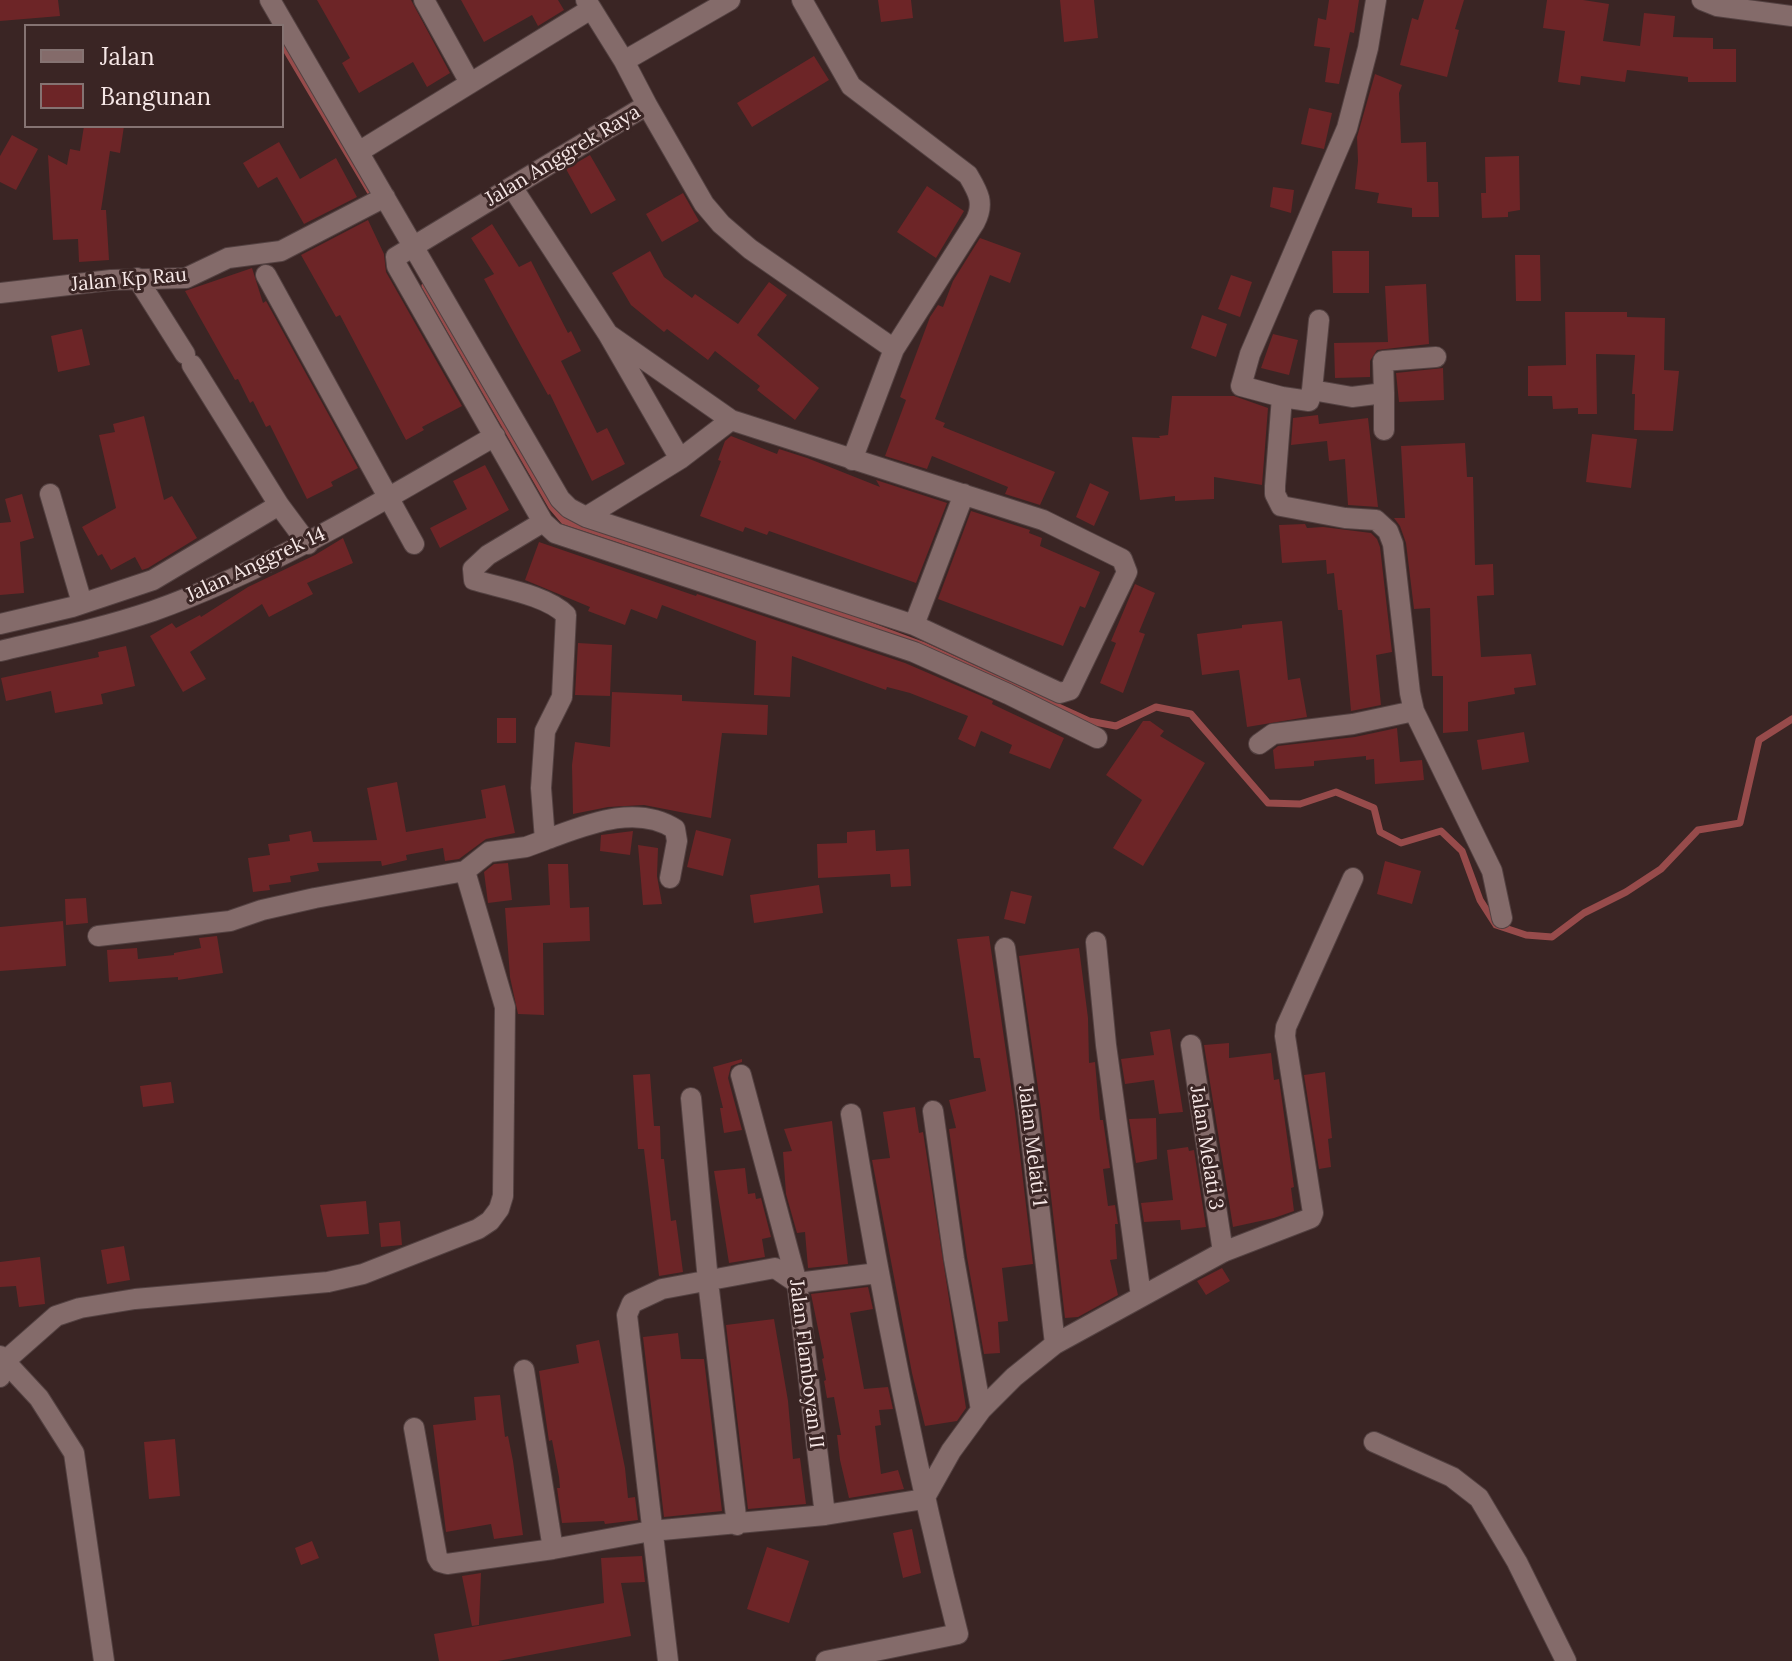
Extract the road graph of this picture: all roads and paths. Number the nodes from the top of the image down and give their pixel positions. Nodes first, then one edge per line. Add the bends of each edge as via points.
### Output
1 (270, 0) edge
2 (424, 0) edge
3 (730, 0) edge
4 (802, 0) edge
5 (1376, 0) edge
6 (1702, 0) edge
7 (588, 4) edge
8 (1792, 16) edge
9 (624, 61) junction
10 (470, 83) junction
11 (647, 105) junction
12 (360, 151) junction
13 (512, 187) junction
14 (385, 197) junction
15 (415, 245) junction
16 (266, 275) dead end
17 (137, 278) junction
18 (0, 293) edge
19 (1319, 320) dead end
20 (608, 334) junction
21 (894, 349) junction
22 (1436, 357) dead end
23 (1312, 390) junction
24 (1384, 393) junction
25 (1282, 397) junction
26 (731, 420) junction
27 (1384, 430) dead end
28 (495, 436) junction
29 (680, 459) junction
30 (852, 460) junction
31 (50, 494) dead end
32 (964, 494) junction
33 (390, 496) junction
34 (279, 505) junction
35 (586, 517) junction
36 (543, 522) junction
37 (308, 544) junction
38 (414, 544) dead end
39 (82, 603) junction
40 (0, 624) edge
41 (914, 625) junction
42 (0, 651) edge
43 (1414, 711) junction
44 (1097, 738) dead end
45 (1259, 744) dead end
46 (545, 840) junction
47 (465, 871) junction
48 (670, 878) dead end
49 (1353, 878) dead end
50 (1502, 918) dead end
51 (98, 936) dead end
52 (1096, 942) dead end
53 (1005, 948) dead end
54 (1191, 1045) dead end
55 (741, 1075) dead end
56 (691, 1098) dead end
57 (933, 1111) dead end
58 (851, 1114) dead end
59 (1223, 1252) junction
60 (878, 1273) junction
61 (708, 1281) junction
62 (797, 1283) junction
63 (1141, 1296) junction
64 (1055, 1344) junction
65 (2, 1364) edge
66 (524, 1370) dead end
67 (981, 1410) junction
68 (414, 1428) dead end
69 (1374, 1442) dead end
70 (924, 1499) junction
71 (825, 1515) junction
72 (737, 1525) junction
73 (651, 1531) junction
74 (553, 1549) junction
75 (857, 1658) edge
76 (104, 1661) edge
77 (668, 1661) edge
78 (826, 1661) edge
79 (1566, 1661) edge

1 - 12 street
2 - 10 street
3 - 9 street
4 - 21 street via 851,86 968,175 979,192 980,212
5 - 25 street via 1347,128 1244,373 1241,386
6 - 8 street
7 - 9 street, Jalan Anggrek Raya
7 - 10 street
9 - 11 street, Jalan Anggrek Raya
10 - 12 street
11 - 13 street, Jalan Anggrek Raya
11 - 21 street via 721,224
12 - 14 street
13 - 15 street, Jalan Anggrek Raya
13 - 20 street
14 - 15 street
14 - 17 street, Jalan Kp Rau via 281,251 228,258 186,278
15 - 28 street via 396,257 397,266
15 - 35 street via 560,499
16 - 33 street
17 - 18 street, Jalan Kp Rau
17 - 34 street
19 - 23 street
20 - 26 street
20 - 29 street
21 - 30 street
22 - 24 street via 1383,361
23 - 24 street via 1352,397
23 - 25 street via 1309,401
24 - 27 street
25 - 43 street via 1277,502 1376,520 1388,531
26 - 29 street
26 - 30 street
28 - 33 street, Jalan Anggrek 14
28 - 36 street
29 - 35 street
30 - 32 street
31 - 39 street
32 - 41 street
32 - 41 street via 1043,520 1122,559 1127,572 1065,692
33 - 37 street, Jalan Anggrek 14
33 - 38 street
34 - 37 street
34 - 39 street via 153,580
35 - 41 street
36 - 44 street via 555,533 914,652
36 - 46 street via 473,569 474,580 531,597 566,615 562,697 545,731
37 - 42 street, Jalan Anggrek 14 via 155,610
39 - 40 street
43 - 45 street via 1273,734
43 - 50 street via 1492,871
46 - 47 street via 489,852
46 - 48 street via 601,820 666,823 675,829 677,841
47 - 51 street via 315,898 230,921
47 - 65 street via 505,1007 503,1196 490,1221 405,1259 328,1282 80,1308 56,1316
49 - 59 street via 1286,1027 1313,1213 1306,1222
52 - 63 street
53 - 64 street, Jalan Melati 1
54 - 59 street, Jalan Melati 3
55 - 62 street, Jalan Flamboyan II
56 - 61 street
57 - 67 street
58 - 60 street
59 - 63 street
60 - 62 street
60 - 70 street
61 - 62 street via 775,1268
61 - 72 street
61 - 73 street via 662,1289 632,1303 627,1315
62 - 71 street, Jalan Flamboyan II
63 - 64 street
64 - 67 street
65 - 76 street via 39,1398 74,1453
66 - 74 street
67 - 70 street
68 - 74 street via 440,1562
69 - 79 street via 1452,1477 1479,1498
70 - 71 street
70 - 75 street via 958,1634
71 - 72 street
72 - 73 street
73 - 74 street
73 - 77 street
75 - 78 street

